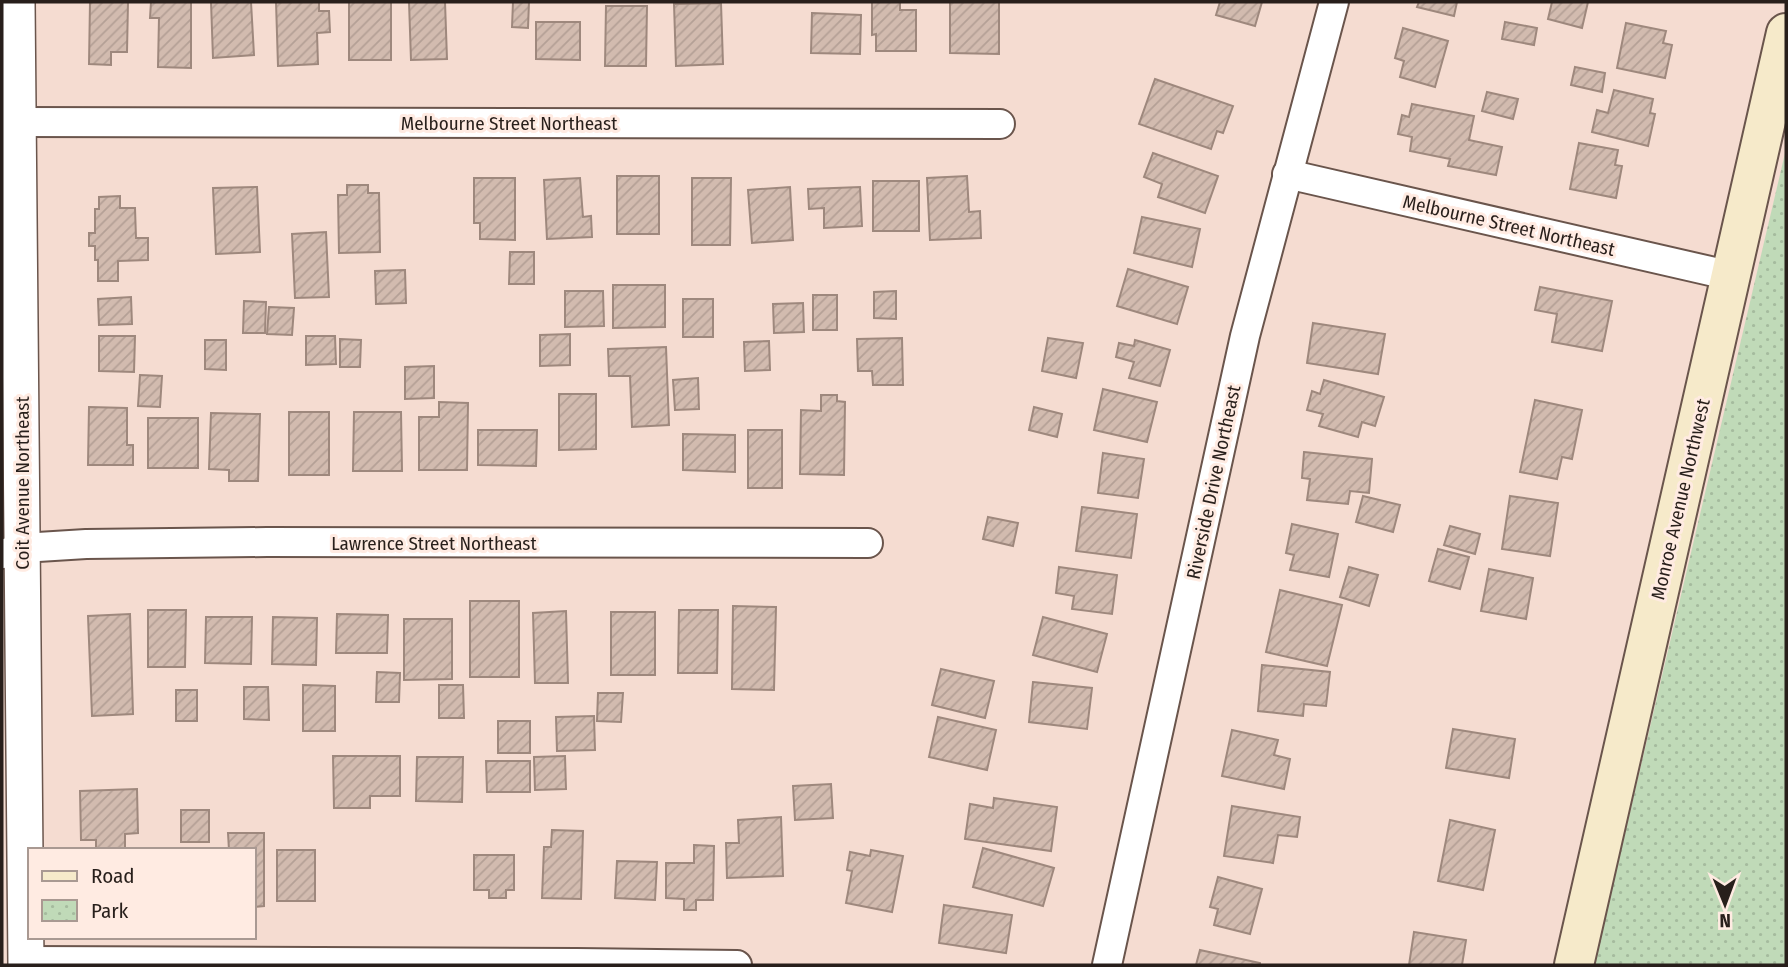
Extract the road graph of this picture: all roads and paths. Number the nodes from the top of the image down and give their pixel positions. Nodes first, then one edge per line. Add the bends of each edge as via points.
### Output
1 (17, 2) edge
2 (1334, 2) edge
3 (1786, 33) edge
4 (19, 122) junction
5 (1000, 124) dead end
6 (1287, 174) junction
7 (1732, 276) junction
8 (868, 543) dead end
9 (12, 551) edge
10 (25, 963) edge
11 (737, 965) edge
12 (1107, 965) edge
13 (1574, 965) edge

1 - 4 street, Coit Avenue Northeast
2 - 6 street, Riverside Drive Northeast
3 - 7 main road, Monroe Avenue Northwest
4 - 5 street, Melbourne Street Northeast
4 - 9 street, Coit Avenue Northeast
6 - 7 street, Melbourne Street Northeast
6 - 12 street, Riverside Drive Northeast via 1245,336
7 - 13 main road, Monroe Avenue Northwest
8 - 9 street, Lawrence Street Northeast via 267,542 86,544
9 - 10 street, Coit Avenue Northeast
10 - 11 street

